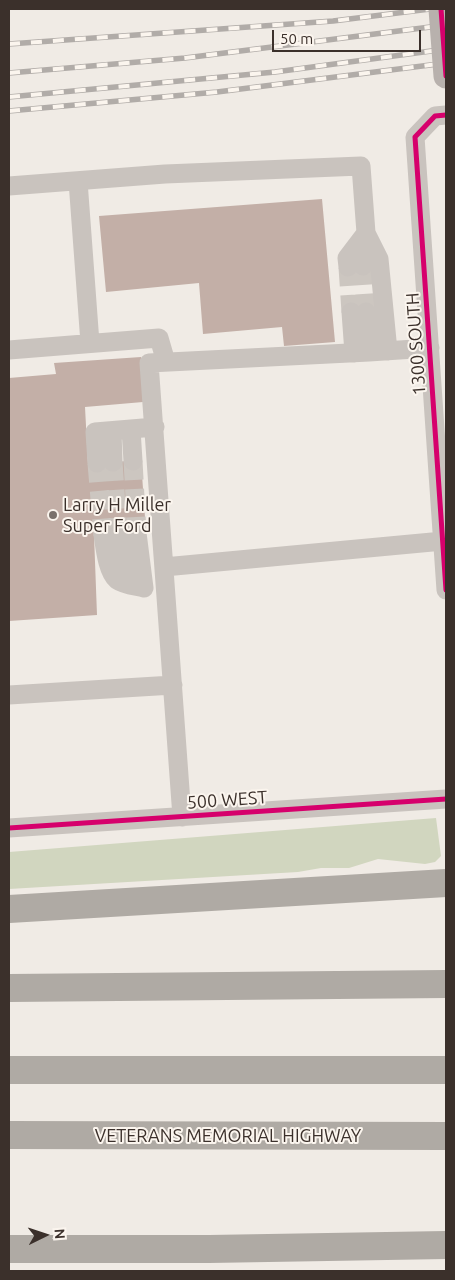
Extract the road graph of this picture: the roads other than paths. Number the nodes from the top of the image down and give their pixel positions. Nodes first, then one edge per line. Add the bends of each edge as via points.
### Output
1 (441, 9) edge
2 (446, 76) edge
3 (446, 115) edge
4 (78, 181) junction
5 (9, 186) edge
6 (366, 234) junction
7 (355, 266) tunnel mouth
8 (358, 312) tunnel mouth
9 (90, 343) junction
10 (430, 348) junction
11 (9, 350) edge
12 (388, 351) junction
13 (361, 353) junction
14 (166, 362) junction
15 (155, 427) junction
16 (131, 429) junction
17 (133, 461) tunnel mouth
18 (105, 463) tunnel mouth
19 (119, 534) tunnel mouth
20 (443, 541) junction
21 (164, 567) junction
22 (446, 590) edge
23 (167, 596) junction
24 (173, 685) junction
25 (9, 694) edge
26 (446, 800) edge
27 (182, 817) junction
28 (9, 828) edge
29 (446, 883) edge
30 (9, 909) edge
31 (435, 984) edge
32 (9, 988) edge
33 (9, 1070) edge
34 (437, 1070) edge
35 (9, 1135) edge
36 (439, 1136) edge
37 (446, 1245) edge
38 (9, 1249) edge

1 - 2 main road, bridge
3 - 10 street, 1300 SOUTH via 435,116 415,138
4 - 5 street
4 - 6 street via 361,166
4 - 9 street
6 - 7 street
6 - 12 street via 379,259
8 - 13 street
9 - 11 street
9 - 14 street via 159,338
10 - 12 street
10 - 20 street, 1300 SOUTH
12 - 13 street
13 - 14 street
14 - 15 street via 149,363
15 - 16 street
15 - 21 street
16 - 17 street
16 - 18 street via 112,431
19 - 23 street via 126,572 149,592
20 - 21 street
20 - 22 street, 1300 SOUTH
21 - 23 street
23 - 24 street
24 - 25 street
24 - 27 street
26 - 27 street, 500 WEST
27 - 28 street, 500 WEST
29 - 30 highway
31 - 32 highway
33 - 34 highway
35 - 36 highway, VETERANS MEMORIAL HIGHWAY
37 - 38 highway

